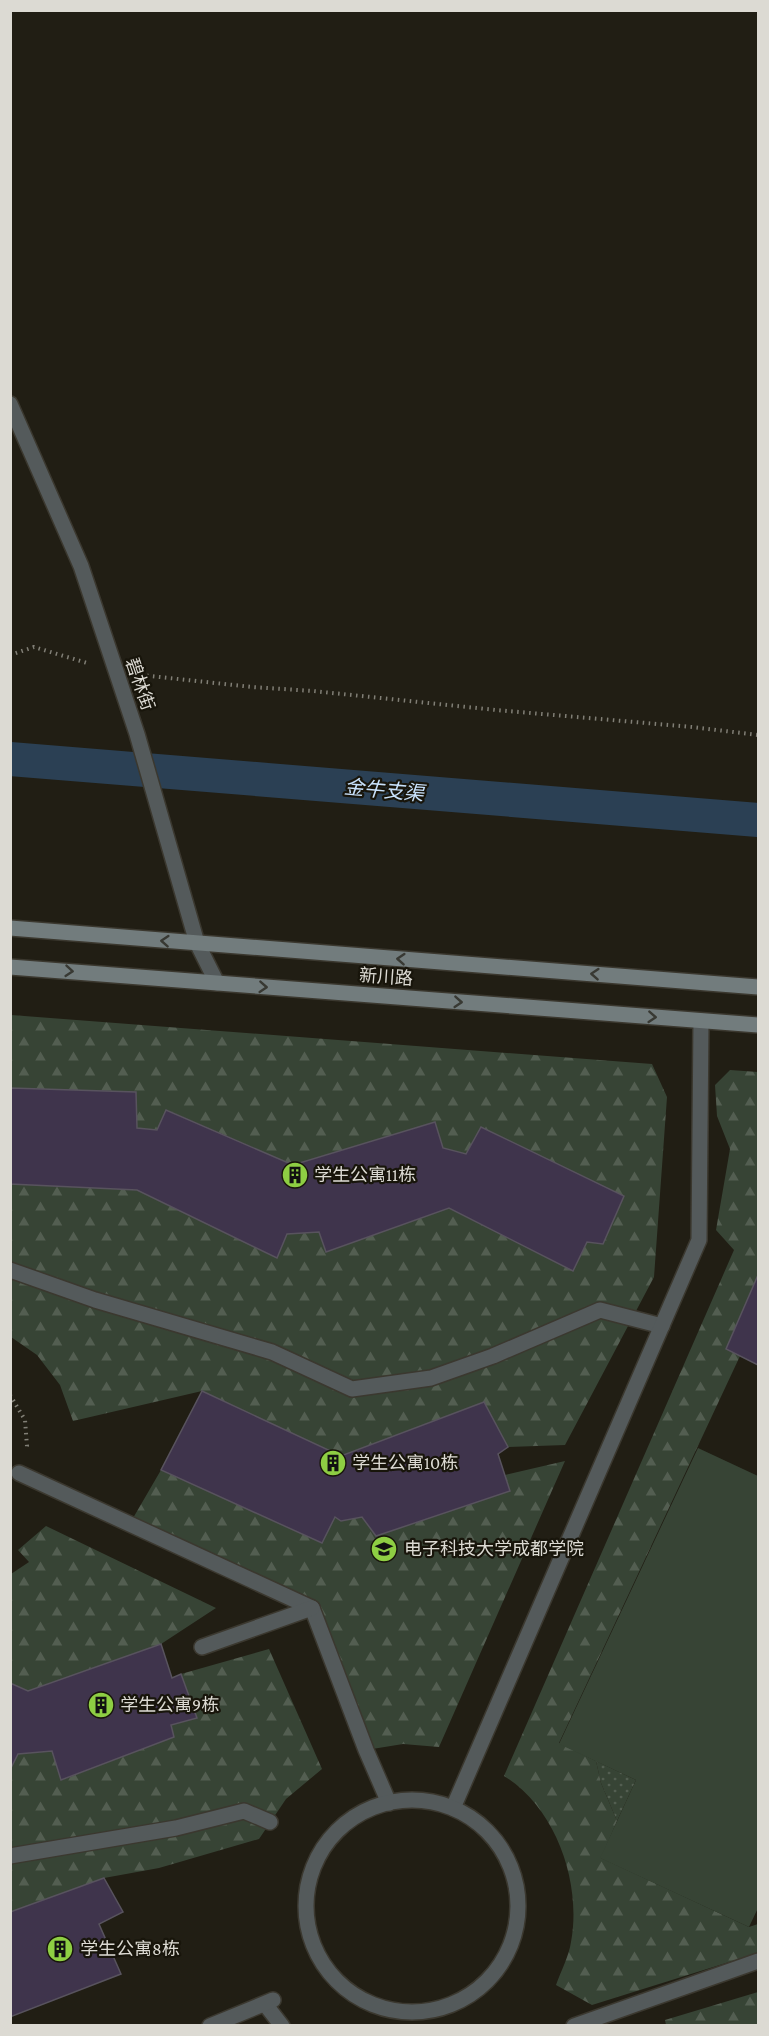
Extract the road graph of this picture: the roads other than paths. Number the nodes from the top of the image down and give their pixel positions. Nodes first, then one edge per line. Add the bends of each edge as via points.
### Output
1 (10, 404) edge
2 (10, 928) edge
3 (197, 943) junction
4 (10, 967) edge
5 (217, 983) junction
6 (759, 987) edge
7 (701, 1021) junction
8 (759, 1026) edge
9 (10, 1270) edge
10 (662, 1326) junction
11 (19, 1473) road end
12 (312, 1608) junction
13 (202, 1647) dead end
14 (389, 1803) junction
15 (453, 1808) junction
16 (270, 1822) dead end
17 (10, 1856) edge
18 (759, 1961) edge
19 (389, 2011) junction
20 (210, 2025) edge
21 (282, 2025) edge
22 (383, 2025) edge
23 (574, 2025) edge

1 - 3 street, 碧林街 via 81,566 137,734
3 -> 2 main road, 新川路
3 - 5 street, 碧林街
6 -> 3 main road, 新川路
4 -> 5 main road, 新川路
5 -> 7 main road, 新川路
7 - 8 main road, 新川路
7 - 10 street via 699,1240
9 - 10 street via 95,1300 272,1352 352,1389 431,1378 600,1311
10 - 15 street
11 - 12 street
12 - 13 street
12 - 14 street
14 - 15 street via 408,1798
14 - 19 street via 373,1806 342,1824 319,1852 306,1885 306,1921 317,1955 339,1984
15 - 19 street via 475,1819 500,1844 515,1875 519,1910 513,1944 495,1974 469,1997 437,2010
16 - 17 street via 243,1812 176,1828
18 - 23 street
19 - 22 street
20 - 21 street via 269,2002

